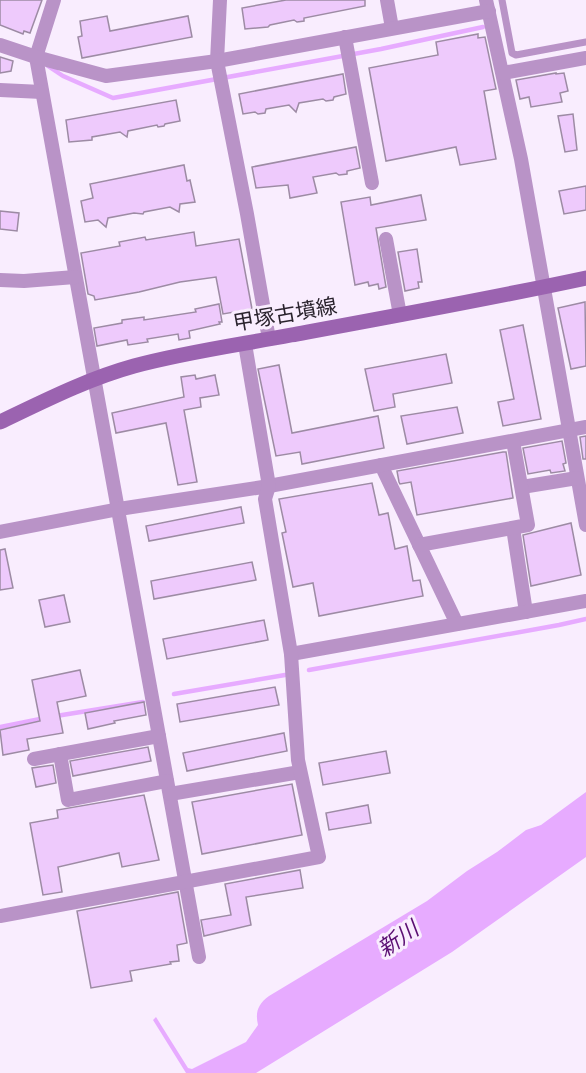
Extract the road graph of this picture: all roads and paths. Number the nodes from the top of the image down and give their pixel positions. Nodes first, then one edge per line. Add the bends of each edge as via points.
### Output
1 (54, 0) edge
2 (220, 0) edge
3 (387, 0) edge
4 (501, 0) edge
5 (488, 5) edge
6 (392, 28) junction
7 (345, 37) junction
8 (586, 42) edge
9 (0, 45) edge
10 (36, 57) junction
11 (586, 58) edge
12 (217, 61) junction
13 (502, 73) junction
14 (0, 90) edge
15 (42, 92) junction
16 (372, 183) dead end
17 (386, 239) dead end
18 (75, 277) junction
19 (586, 278) edge
20 (0, 280) edge
21 (544, 287) junction
22 (400, 315) junction
23 (269, 339) junction
24 (245, 344) junction
25 (94, 380) junction
26 (0, 422) edge
27 (586, 426) edge
28 (568, 430) junction
29 (513, 441) junction
30 (381, 465) junction
31 (577, 478) junction
32 (269, 486) junction
33 (522, 487) junction
34 (118, 509) junction
35 (586, 525) edge
36 (513, 528) junction
37 (0, 532) edge
38 (419, 545) junction
39 (586, 601) edge
40 (526, 612) junction
41 (457, 624) junction
42 (291, 654) junction
43 (159, 736) junction
44 (60, 754) junction
45 (33, 759) dead end
46 (300, 772) junction
47 (168, 788) junction
48 (185, 881) junction
49 (0, 916) edge
50 (199, 957) dead end

1 - 10 street
2 - 12 street
3 - 6 street
4 - 8 lane via 510,51 516,55
5 - 6 street
5 - 13 street
6 - 7 street
7 - 12 street
7 - 16 street
9 - 10 street
10 - 12 street via 106,76
10 - 15 street
11 - 13 street
12 - 23 street
13 - 21 street
14 - 15 street
15 - 18 street
17 - 22 street
18 - 20 street
18 - 25 street
19 - 21 main road, 甲塚古墳線
21 - 22 main road, 甲塚古墳線
21 - 28 street
22 - 23 main road, 甲塚古墳線
23 - 24 main road, 甲塚古墳線
24 - 25 main road, 甲塚古墳線 via 208,348
24 - 32 street
25 - 26 main road, 甲塚古墳線
25 - 34 street
27 - 28 street
28 - 29 street
28 - 31 street
29 - 30 street
29 - 33 street
30 - 32 street
30 - 38 street
31 - 33 street
31 - 35 street
32 - 34 street
32 - 42 street via 265,499
33 - 36 street via 528,525
34 - 37 street
34 - 43 street
36 - 38 street
36 - 40 street
38 - 41 street
39 - 40 street
40 - 41 street
41 - 42 street
42 - 46 street
43 - 44 street
43 - 47 street
44 - 45 street
44 - 47 street via 68,800
46 - 47 street
46 - 48 street via 319,857
47 - 48 street
48 - 49 street
48 - 50 street

